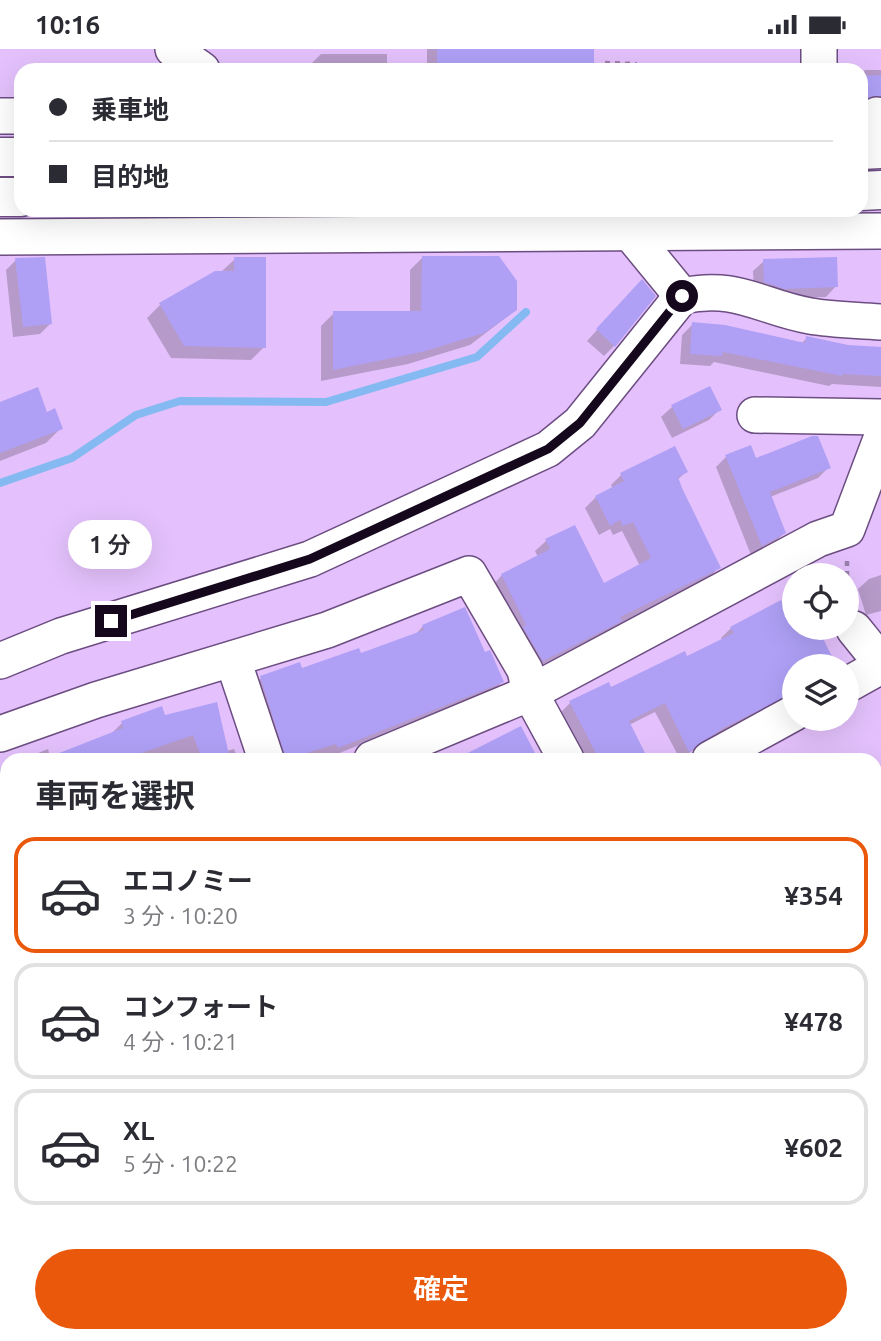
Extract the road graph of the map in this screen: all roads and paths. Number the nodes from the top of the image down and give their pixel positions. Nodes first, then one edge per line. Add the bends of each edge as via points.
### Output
1 (173, 49) edge
2 (192, 63) edge
3 (403, 223) edge
4 (881, 231) edge
5 (632, 235) junction
6 (0, 237) edge
7 (682, 296) junction
8 (881, 322) edge
9 (755, 415) dead end
10 (881, 417) edge
11 (881, 439) edge
12 (859, 635) edge
13 (233, 660) junction
14 (0, 661) edge
15 (859, 678) edge
16 (530, 693) junction
17 (782, 720) edge
18 (0, 734) edge
19 (264, 753) edge
20 (401, 753) edge
21 (563, 753) edge
22 (721, 753) edge

1 - 2 street
3 - 5 street
3 - 6 street
4 - 5 street
5 - 7 street
7 - 8 street via 728,291 809,316
7 - 14 street via 580,423 548,449 310,559 61,636
9 - 10 street
11 - 16 street via 847,529 818,540
12 - 15 street via 879,660
13 - 16 street via 327,630 469,574 525,670
13 - 18 street
13 - 19 street
16 - 20 street
16 - 21 street
17 - 22 street

